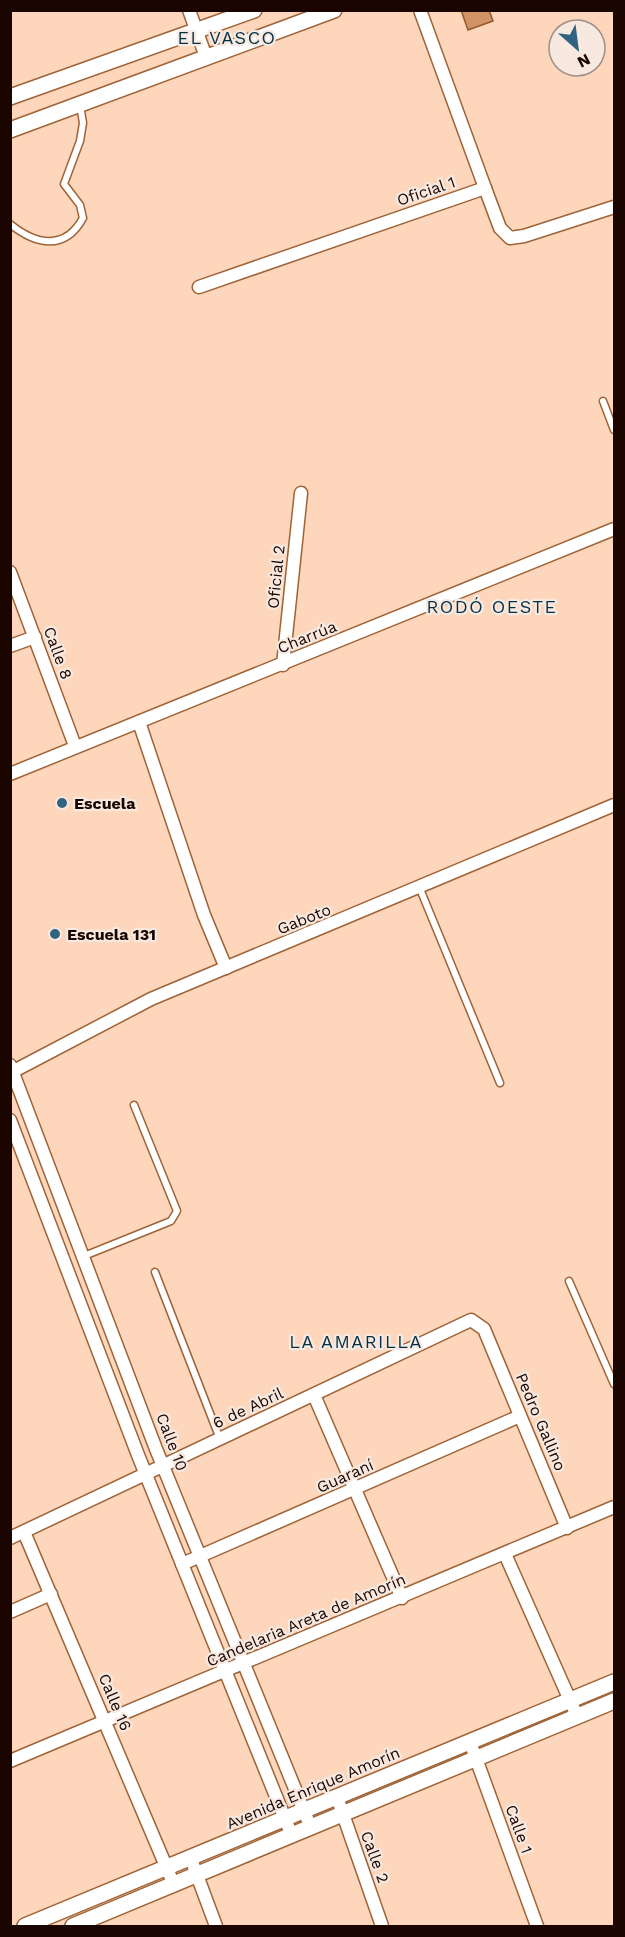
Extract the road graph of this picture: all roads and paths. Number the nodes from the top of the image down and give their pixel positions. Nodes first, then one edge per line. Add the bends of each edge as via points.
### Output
1 (189, 10) edge
2 (254, 10) edge
3 (334, 10) edge
4 (420, 10) edge
5 (196, 32) junction
6 (206, 57) junction
7 (10, 97) edge
8 (80, 104) junction
9 (10, 130) edge
10 (485, 188) junction
11 (615, 207) edge
12 (10, 224) edge
13 (199, 287) dead end
14 (603, 401) dead end
15 (615, 430) edge
16 (301, 493) dead end
17 (615, 529) edge
18 (10, 572) edge
19 (35, 637) junction
20 (10, 646) edge
21 (283, 665) junction
22 (139, 722) junction
23 (75, 747) junction
24 (10, 774) edge
25 (615, 805) edge
26 (420, 889) junction
27 (226, 968) junction
28 (11, 1070) edge
29 (500, 1083) dead end
30 (134, 1105) dead end
31 (10, 1120) edge
32 (84, 1256) junction
33 (155, 1272) dead end
34 (569, 1281) dead end
35 (484, 1329) joint
36 (615, 1384) edge
37 (314, 1395) junction
38 (520, 1416) junction
39 (220, 1439) junction
40 (164, 1466) junction
41 (146, 1474) junction
42 (356, 1490) junction
43 (615, 1507) edge
44 (567, 1528) junction
45 (24, 1532) junction
46 (10, 1538) edge
47 (505, 1554) junction
48 (200, 1556) junction
49 (182, 1564) junction
50 (51, 1594) junction
51 (402, 1598) junction
52 (10, 1612) edge
53 (244, 1664) junction
54 (226, 1672) junction
55 (615, 1682) edge
56 (570, 1700) junction
57 (615, 1701) edge
58 (577, 1716) junction
59 (106, 1722) junction
60 (471, 1742) junction
61 (476, 1758) junction
62 (10, 1761) edge
63 (338, 1797) junction
64 (303, 1812) junction
65 (343, 1815) junction
66 (286, 1819) junction
67 (311, 1828) junction
68 (292, 1836) junction
69 (192, 1859) junction
70 (167, 1868) junction
71 (198, 1875) junction
72 (174, 1885) junction
73 (42, 1923) edge
74 (25, 1926) edge
75 (74, 1926) edge
76 (216, 1926) edge
77 (382, 1926) edge
78 (537, 1926) edge

1 - 5 street
2 - 5 street
3 - 6 street
4 - 10 street
5 - 6 street
5 - 7 street
6 - 8 street
8 - 9 street
8 - 12 lane via 80,141 64,184 80,206 83,218 76,230 51,243 27,237
10 - 11 street via 500,228 510,238
10 - 13 street, Oficial 1
14 - 15 lane
16 - 21 street, Oficial 2
17 - 21 street, Charrúa
18 - 19 street, Calle 8
19 - 20 street
19 - 23 street, Calle 8
21 - 22 street, Charrúa
22 - 23 street, Charrúa
22 - 27 street via 204,915
23 - 24 street, Charrúa
25 - 26 street, Gaboto
26 - 27 street, Gaboto
26 - 29 lane
27 - 28 street, Gaboto via 151,999
28 - 32 street, Calle 10
30 - 32 lane via 177,1211 171,1221
31 - 41 street
32 - 40 street, Calle 10
33 - 39 lane
34 - 36 lane
35 - 37 street, 6 de Abril via 471,1320
35 - 38 street, Pedro Gallino
37 - 39 street, 6 de Abril
37 - 42 street
38 - 42 street, Guaraní
38 - 44 street, Pedro Gallino
39 - 40 street, 6 de Abril
40 - 41 street, 6 de Abril
40 - 48 street, Calle 10
41 - 45 street, 6 de Abril
41 - 49 street
42 - 48 street, Guaraní
42 - 51 street
43 - 44 street, Candelaria Areta de Amorín
44 - 47 street, Candelaria Areta de Amorín
45 - 46 street, 6 de Abril
45 - 50 street, Calle 16
47 - 51 street, Candelaria Areta de Amorín
47 - 56 street
48 - 49 street, Guaraní
48 - 53 street, Calle 10
49 - 54 street
50 - 52 street
50 - 59 street, Calle 16
51 - 53 street, Candelaria Areta de Amorín
53 - 54 street, Candelaria Areta de Amorín
53 - 64 street, Calle 10
54 - 59 street, Candelaria Areta de Amorín
54 - 66 street
55 - 56 street, Avenida Enrique Amorín
56 - 58 street
56 - 60 street, Avenida Enrique Amorín
57 - 58 street
58 - 61 street
59 - 62 street, Candelaria Areta de Amorín
59 - 70 street, Calle 16
60 - 61 street, Calle 1
60 - 63 street, Avenida Enrique Amorín
61 - 65 street
61 - 78 street, Calle 1
63 - 64 street, Avenida Enrique Amorín
63 - 65 street, Calle 2
64 - 66 street, Avenida Enrique Amorín
64 - 67 street, Calle 10
65 - 67 street
65 - 77 street, Calle 2
66 - 68 street
66 - 69 street, Avenida Enrique Amorín
67 - 68 street
68 - 71 street
69 - 70 street, Avenida Enrique Amorín
69 - 71 street
70 - 72 street, Calle 16
70 - 73 street, Avenida Enrique Amorín
71 - 72 street
71 - 76 street
72 - 75 street
73 - 74 street, Avenida Enrique Amorín

